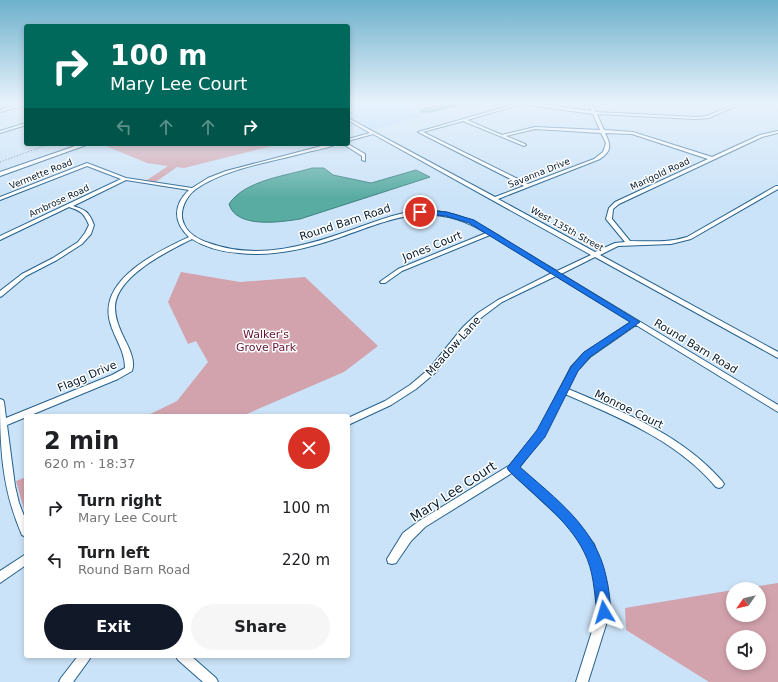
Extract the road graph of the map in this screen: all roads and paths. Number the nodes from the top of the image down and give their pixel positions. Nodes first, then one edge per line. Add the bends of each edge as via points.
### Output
1 (367, 135) edge
2 (377, 135) edge
3 (426, 135) edge
4 (506, 135) edge
5 (604, 135) edge
6 (641, 135) edge
7 (764, 135) edge
8 (501, 136) joint
9 (350, 139) edge
10 (524, 145) dead end
11 (80, 146) edge
12 (327, 146) edge
13 (348, 146) edge
14 (712, 159) junction
15 (364, 160) dead end
16 (0, 174) edge
17 (125, 179) junction
18 (528, 186) junction
19 (778, 187) edge
20 (192, 190) junction
21 (0, 199) edge
22 (495, 199) junction
23 (69, 206) junction
24 (490, 233) junction
25 (193, 237) junction
26 (0, 238) edge
27 (628, 242) junction
28 (594, 254) junction
29 (556, 274) junction
30 (383, 282) dead end
31 (0, 295) edge
32 (636, 322) junction
33 (778, 355) edge
34 (563, 390) junction
35 (0, 402) edge
36 (778, 408) edge
37 (350, 421) edge
38 (1, 423) edge
39 (513, 468) junction
40 (719, 484) dead end
41 (24, 529) edge
42 (392, 559) dead end
43 (24, 560) edge
44 (0, 578) edge
45 (83, 658) edge
46 (184, 658) edge
47 (65, 682) edge
48 (212, 682) edge
49 (582, 682) edge

1 - 9 street
2 - 22 street, West 135th Street
3 - 18 street
4 - 8 street
5 - 18 street, Savanna Drive via 608,149 599,158
6 - 14 street
7 - 14 street, Marigold Road
8 - 10 street
11 - 16 main road
12 - 20 street, Round Barn Road via 230,172
13 - 15 street via 364,155
14 - 27 street, Marigold Road via 611,208 609,219
17 - 20 street
17 - 21 street, Vermette Road via 88,164
17 - 23 street, Ambrose Road
18 - 22 street, Savanna Drive
19 - 27 street, Meadow Lane via 689,238 659,244
20 - 25 street, Round Barn Road via 179,212 183,228
22 - 28 street, West 135th Street
23 - 26 street, Ambrose Road
23 - 31 street via 87,214 90,219 91,227 87,236 65,253 23,276
24 - 25 street, Round Barn Road via 459,217 432,212 398,215 315,244 278,252 258,253 225,249
24 - 29 street, Round Barn Road
24 - 30 street, Jones Court via 400,270
25 - 38 street, Flagg Drive via 134,270 116,294 112,306 113,319 130,361 129,369
27 - 28 street, Meadow Lane
28 - 29 street, Meadow Lane
28 - 33 street, West 135th Street
29 - 32 street, Round Barn Road
29 - 37 street, Meadow Lane via 500,301 480,315 465,329 432,371 413,387 388,403
32 - 34 street, Mary Lee Court via 587,355 574,369
32 - 36 street, Round Barn Road
34 - 39 street, Mary Lee Court via 541,433
34 - 40 street, Monroe Court via 654,431 701,464
35 - 38 street
38 - 41 street via 12,496
39 - 42 street, Mary Lee Court via 422,524 406,538
39 - 49 street via 571,522 590,548 599,575 604,612
43 - 44 street
45 - 47 street
46 - 48 street

